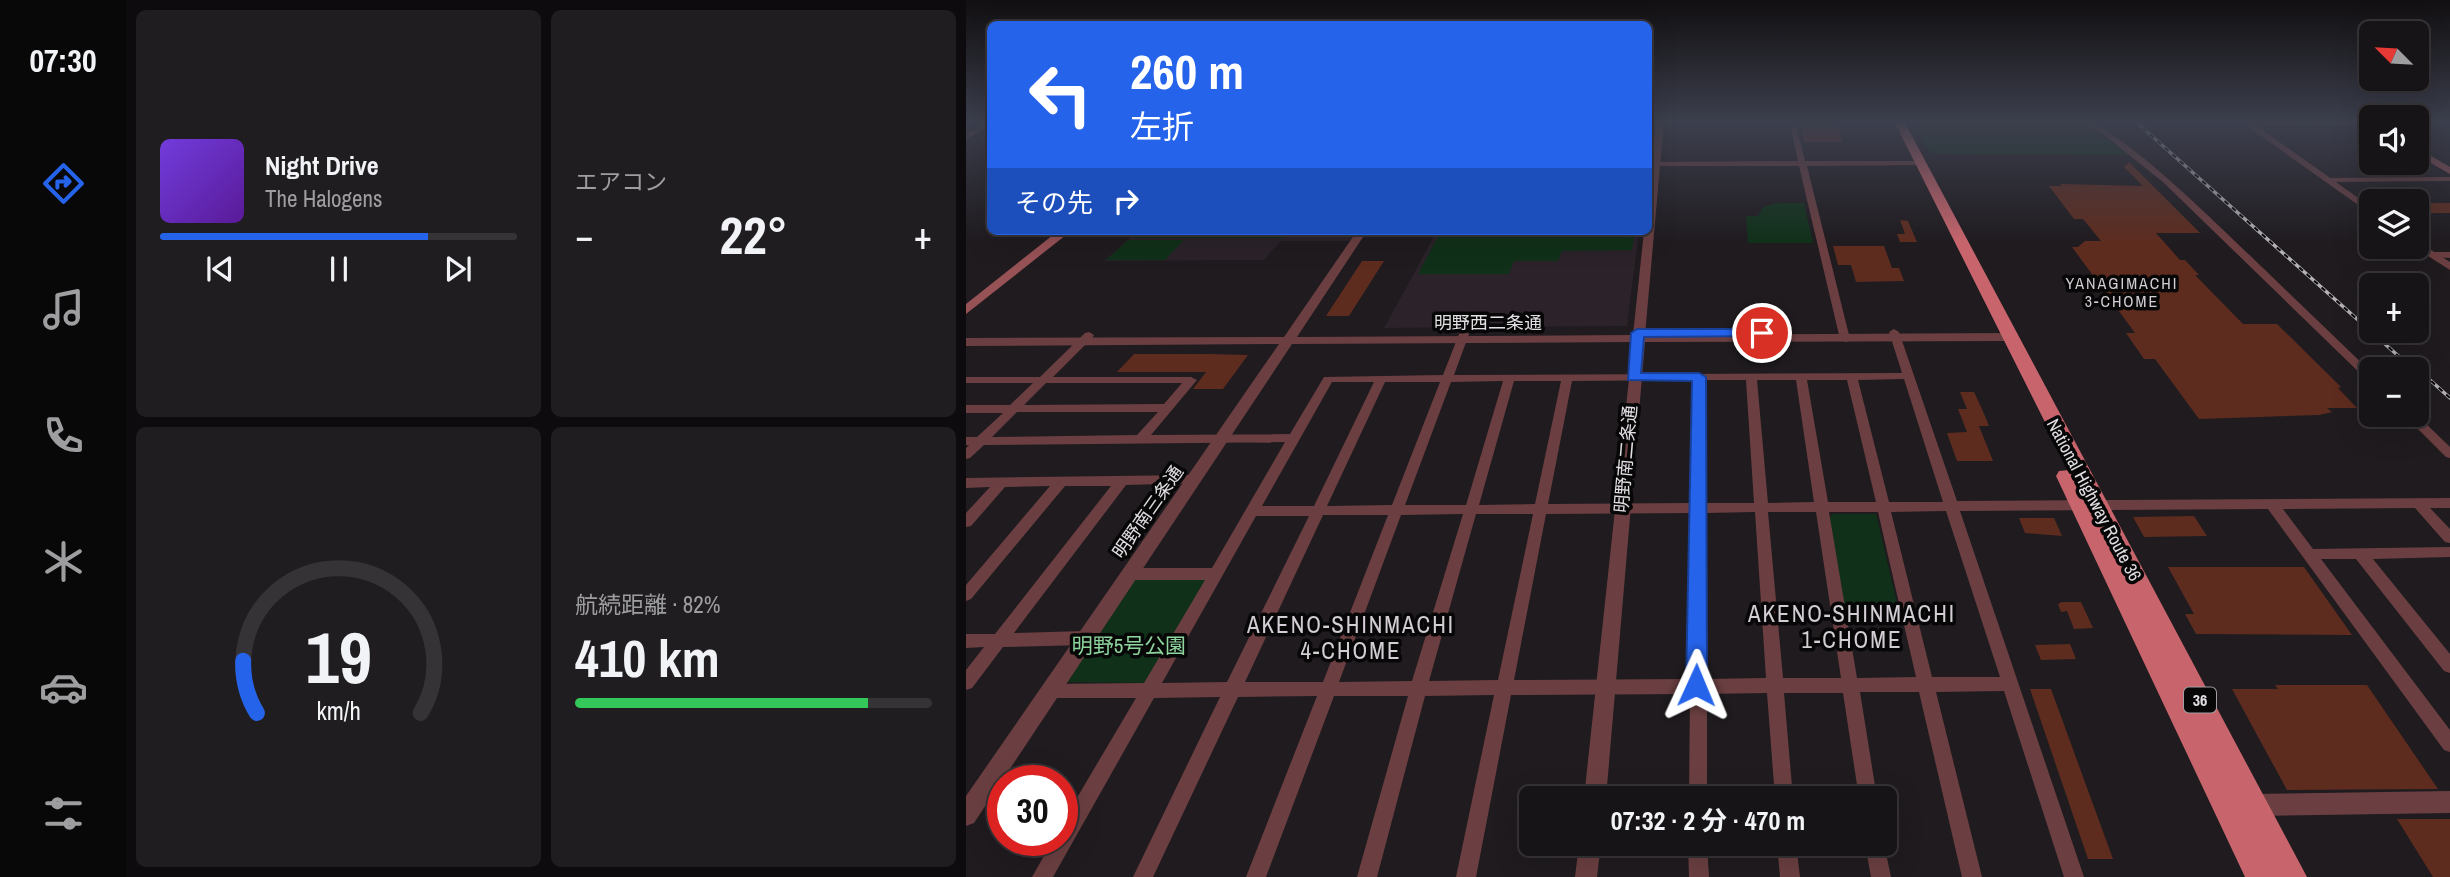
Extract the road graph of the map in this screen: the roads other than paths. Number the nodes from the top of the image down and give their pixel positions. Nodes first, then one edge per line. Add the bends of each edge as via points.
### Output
1 (2142, 162) edge
2 (2302, 162) edge
3 (2435, 162) edge
4 (1802, 163) junction
5 (1914, 163) joint
6 (1652, 164) edge
7 (2450, 171) edge
8 (2450, 179) edge
9 (2328, 180) junction
10 (2359, 202) edge
11 (1047, 235) edge
12 (1060, 235) edge
13 (1359, 235) edge
14 (1646, 235) edge
15 (2429, 252) edge
16 (2433, 255) junction
17 (2450, 255) edge
18 (2450, 267) edge
19 (966, 297) edge
20 (966, 310) edge
21 (2001, 334) junction
22 (966, 335) edge
23 (1844, 335) junction
24 (1894, 335) junction
25 (1637, 336) junction
26 (1462, 337) junction
27 (1086, 338) junction
28 (1290, 338) junction
29 (966, 342) edge
30 (2359, 366) edge
31 (1801, 376) junction
32 (1852, 376) junction
33 (1908, 376) junction
34 (1510, 377) junction
35 (1633, 377) junction
36 (1699, 377) junction
37 (1751, 377) junction
38 (1446, 378) junction
39 (1567, 378) junction
40 (1381, 379) junction
41 (966, 380) edge
42 (1044, 380) junction
43 (1015, 408) junction
44 (1168, 408) junction
45 (966, 409) edge
46 (2422, 427) edge
47 (1292, 438) junction
48 (1142, 439) junction
49 (1221, 439) junction
50 (966, 441) edge
51 (980, 441) junction
52 (2450, 454) edge
53 (966, 455) edge
54 (1193, 480) junction
55 (1003, 481) junction
56 (1062, 481) junction
57 (1122, 481) junction
58 (966, 482) edge
59 (2418, 503) junction
60 (2450, 503) edge
61 (2272, 504) junction
62 (2089, 507) junction
63 (1699, 508) junction
64 (1759, 508) junction
65 (1822, 508) junction
66 (1882, 508) junction
67 (1950, 508) junction
68 (1622, 509) junction
69 (1473, 510) junction
70 (1541, 510) junction
71 (1253, 511) junction
72 (1321, 511) junction
73 (1395, 511) junction
74 (966, 522) edge
75 (2450, 538) edge
76 (2450, 552) edge
77 (2360, 553) junction
78 (2309, 554) junction
79 (1129, 574) junction
80 (1216, 575) junction
81 (966, 595) edge
82 (1084, 638) junction
83 (999, 640) junction
84 (966, 641) edge
85 (2450, 666) edge
86 (1925, 682) junction
87 (966, 683) edge
88 (1849, 683) junction
89 (1775, 684) junction
90 (2009, 684) junction
91 (1696, 685) junction
92 (1607, 686) junction
93 (1235, 688) junction
94 (1328, 688) junction
95 (1502, 688) junction
96 (1418, 689) junction
97 (1150, 690) junction
98 (1049, 691) junction
99 (2447, 735) edge
100 (1596, 786) edge
101 (1698, 786) edge
102 (1783, 786) edge
103 (1866, 786) edge
104 (2450, 802) edge
105 (2255, 805) junction
106 (2225, 806) junction
107 (967, 812) edge
108 (1589, 856) edge
109 (1698, 856) edge
110 (1788, 856) edge
111 (1877, 856) edge
112 (1042, 877) edge
113 (1143, 877) edge
114 (1256, 877) edge
115 (1367, 877) edge
116 (1466, 877) edge
117 (1586, 877) edge
118 (1699, 877) edge
119 (1790, 877) edge
120 (1881, 877) edge
121 (1972, 877) edge
122 (2074, 877) edge
123 (2261, 877) edge
124 (2291, 877) edge

1 - 30 street
2 - 9 street
3 - 7 main road
4 - 5 street
4 - 6 street
4 - 23 street
5 - 21 highway, National Highway Route 36 / 36
8 - 9 street
9 - 10 street
11 - 19 main road
12 - 20 main road
13 - 28 street, 明野南三条通
14 - 25 street, 明野南二条通
15 - 16 street
16 - 17 street
16 - 18 street
21 - 24 street, 明野西二条通
21 - 62 highway, National Highway Route 36 / 36
22 - 27 street, 明野西二条通
23 - 24 street, 明野西二条通
23 - 25 street, 明野西二条通
24 - 33 street
25 - 26 street, 明野西二条通
25 - 35 street, 明野南二条通
26 - 28 street, 明野西二条通
26 - 38 street
27 - 28 street, 明野西二条通
27 - 29 street, 明野西二条通
27 - 42 street
28 - 49 street, 明野南三条通
31 - 32 street
31 - 37 street
31 - 65 street
32 - 33 street
32 - 66 street
33 - 67 street
34 - 38 street
34 - 39 street
34 - 69 street
35 - 36 street
35 - 39 street
35 - 68 street, 明野南二条通
36 - 37 street
36 - 63 street
37 - 64 street
38 - 40 street
38 - 73 street
39 - 70 street
40 - 47 street via 1328,379
40 - 72 street
41 - 42 street
42 - 43 street
42 - 44 street via 1191,380
43 - 44 street
43 - 45 street
43 - 51 street
44 - 48 street
46 - 52 street
47 - 49 street
47 - 71 street
48 - 49 street
48 - 51 street
49 - 54 street, 明野南三条通
50 - 51 street
51 - 53 street
54 - 57 street
54 - 79 street, 明野南三条通
55 - 56 street
55 - 58 street
55 - 74 street
56 - 57 street
56 - 81 street
57 - 83 street
59 - 60 street
59 - 61 street
59 - 75 street
61 - 62 street
61 - 78 street
62 - 67 street
62 - 105 highway, National Highway Route 36 / 36
62 - 106 highway, National Highway Route 36 / 36
63 - 64 street
63 - 68 street
63 - 91 street
64 - 65 street
64 - 89 street
65 - 66 street
65 - 88 street
66 - 67 street
66 - 86 street
67 - 90 street
68 - 70 street
68 - 92 street, 明野南二条通
69 - 70 street
69 - 73 street
69 - 96 street
70 - 95 street
71 - 72 street
71 - 80 street
72 - 73 street
72 - 93 street
73 - 94 street
76 - 77 street
77 - 78 street
77 - 85 street
78 - 99 street
79 - 80 street
79 - 82 street, 明野南三条通
80 - 97 street
82 - 83 street
82 - 98 street, 明野南三条通
83 - 84 street
83 - 87 street
86 - 88 street
86 - 90 street
86 - 121 street
88 - 89 street
88 - 103 street
89 - 91 street
89 - 102 street
90 - 122 street
91 - 92 street
91 - 101 street
92 - 95 street
92 - 100 street, 明野南二条通
93 - 94 street
93 - 97 street
93 - 113 street
94 - 96 street
94 - 114 street
95 - 96 street
95 - 116 street
96 - 115 street
97 - 98 street
97 - 112 street
98 - 107 street, 明野南三条通
104 - 105 street
105 - 106 street
105 - 124 highway, National Highway Route 36 / 36
106 - 123 highway, National Highway Route 36 / 36
108 - 117 street
109 - 118 street
110 - 119 street
111 - 120 street

